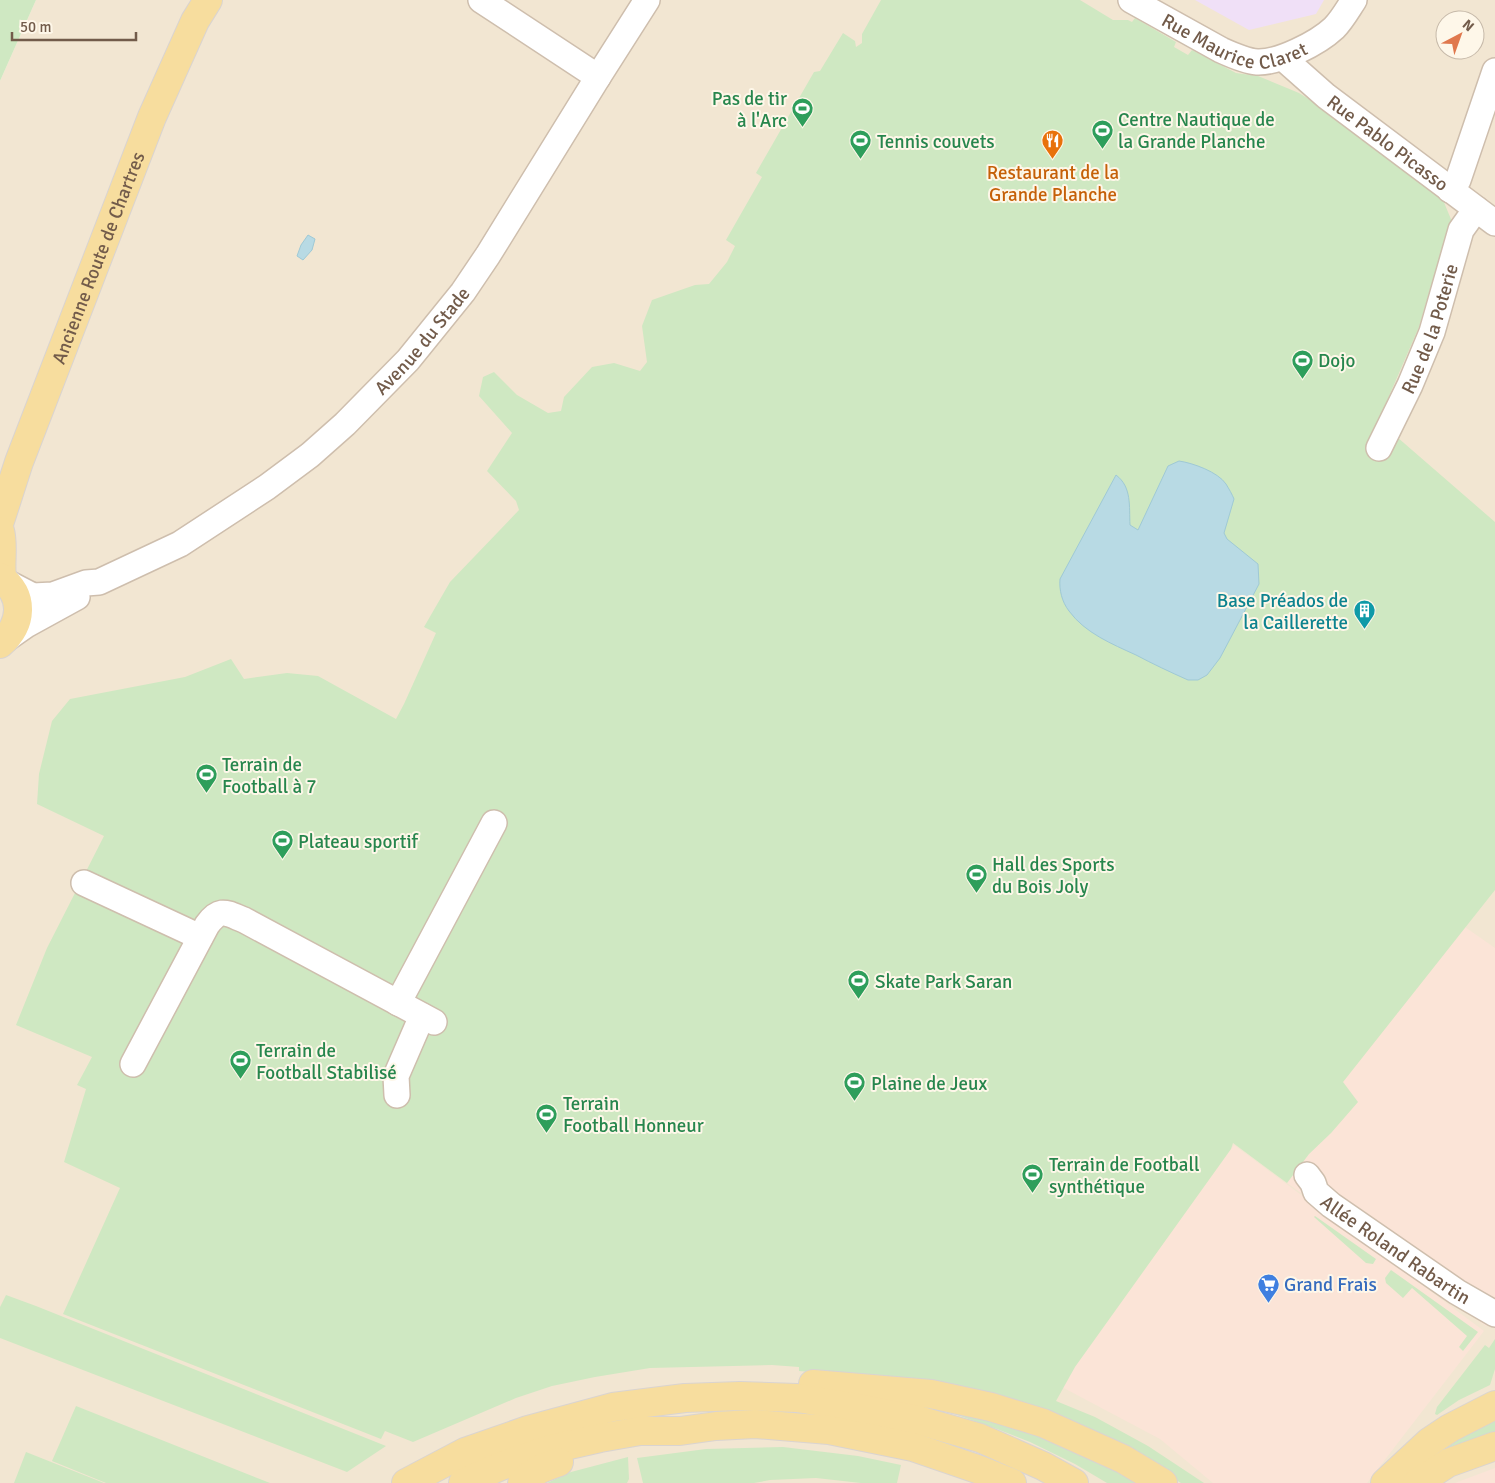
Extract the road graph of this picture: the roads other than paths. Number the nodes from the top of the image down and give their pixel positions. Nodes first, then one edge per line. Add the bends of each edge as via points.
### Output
1 (208, 0) edge
2 (481, 0) edge
3 (647, 0) edge
4 (1131, 0) edge
5 (1354, 0) edge
6 (1283, 58) junction
7 (1495, 71) edge
8 (598, 77) junction
9 (1450, 190) junction
10 (1485, 216) edge
11 (1379, 448) dead end
12 (0, 521) edge
13 (0, 531) edge
14 (2, 579) edge
15 (99, 582) junction
16 (3, 641) edge
17 (494, 823) dead end
18 (84, 883) dead end
19 (200, 938) junction
20 (398, 1003) junction
21 (133, 1064) dead end
22 (397, 1094) dead end
23 (1307, 1175) dead end
24 (1495, 1314) edge
25 (740, 1396) junction
26 (1495, 1405) edge
27 (680, 1430) junction
28 (1495, 1446) edge
29 (406, 1483) edge
30 (463, 1483) edge
31 (522, 1483) edge
32 (1012, 1483) edge
33 (1074, 1483) edge
34 (1163, 1483) edge
35 (1385, 1483) edge
36 (1417, 1483) edge

1 - 12 main road, Ancienne Route de Chartres via 195,21 152,117 18,462
2 - 8 street
3 - 8 street, Avenue du Stade
4 - 6 street, Rue Maurice Claret via 1237,57 1257,62
5 - 6 street, Rue Maurice Claret via 1335,28
6 - 9 street, Rue Pablo Picasso via 1326,96
7 - 9 street via 1458,180
8 - 15 street, Avenue du Stade via 463,292 377,393 268,488 180,544
9 - 10 street, Rue Pablo Picasso
10 - 11 street, Rue de la Poterie via 1461,230 1432,332
13 - 14 main road
14 - 15 street, Avenue du Stade via 33,596 53,595 86,583
14 - 16 main road via 14,592 19,613 16,624
15 - 16 street, Avenue du Stade via 91,590
17 - 20 street
18 - 19 street
19 - 20 street via 214,915 224,912
19 - 21 street
20 - 22 street via 428,1019 396,1076
23 - 24 street, Allée Roland Rabartin via 1316,1192 1331,1205 1457,1292
25 - 29 main road via 684,1398 613,1407 528,1430 465,1452
25 - 33 main road via 797,1398 918,1420 980,1438
25 - 34 main road via 782,1382 931,1394 1044,1423 1123,1459
26 - 35 main road via 1429,1442
27 - 30 main road via 640,1431 546,1450
27 - 31 main road via 645,1442 542,1467
27 - 32 main road via 755,1424 829,1430 914,1447
28 - 36 main road via 1448,1463

